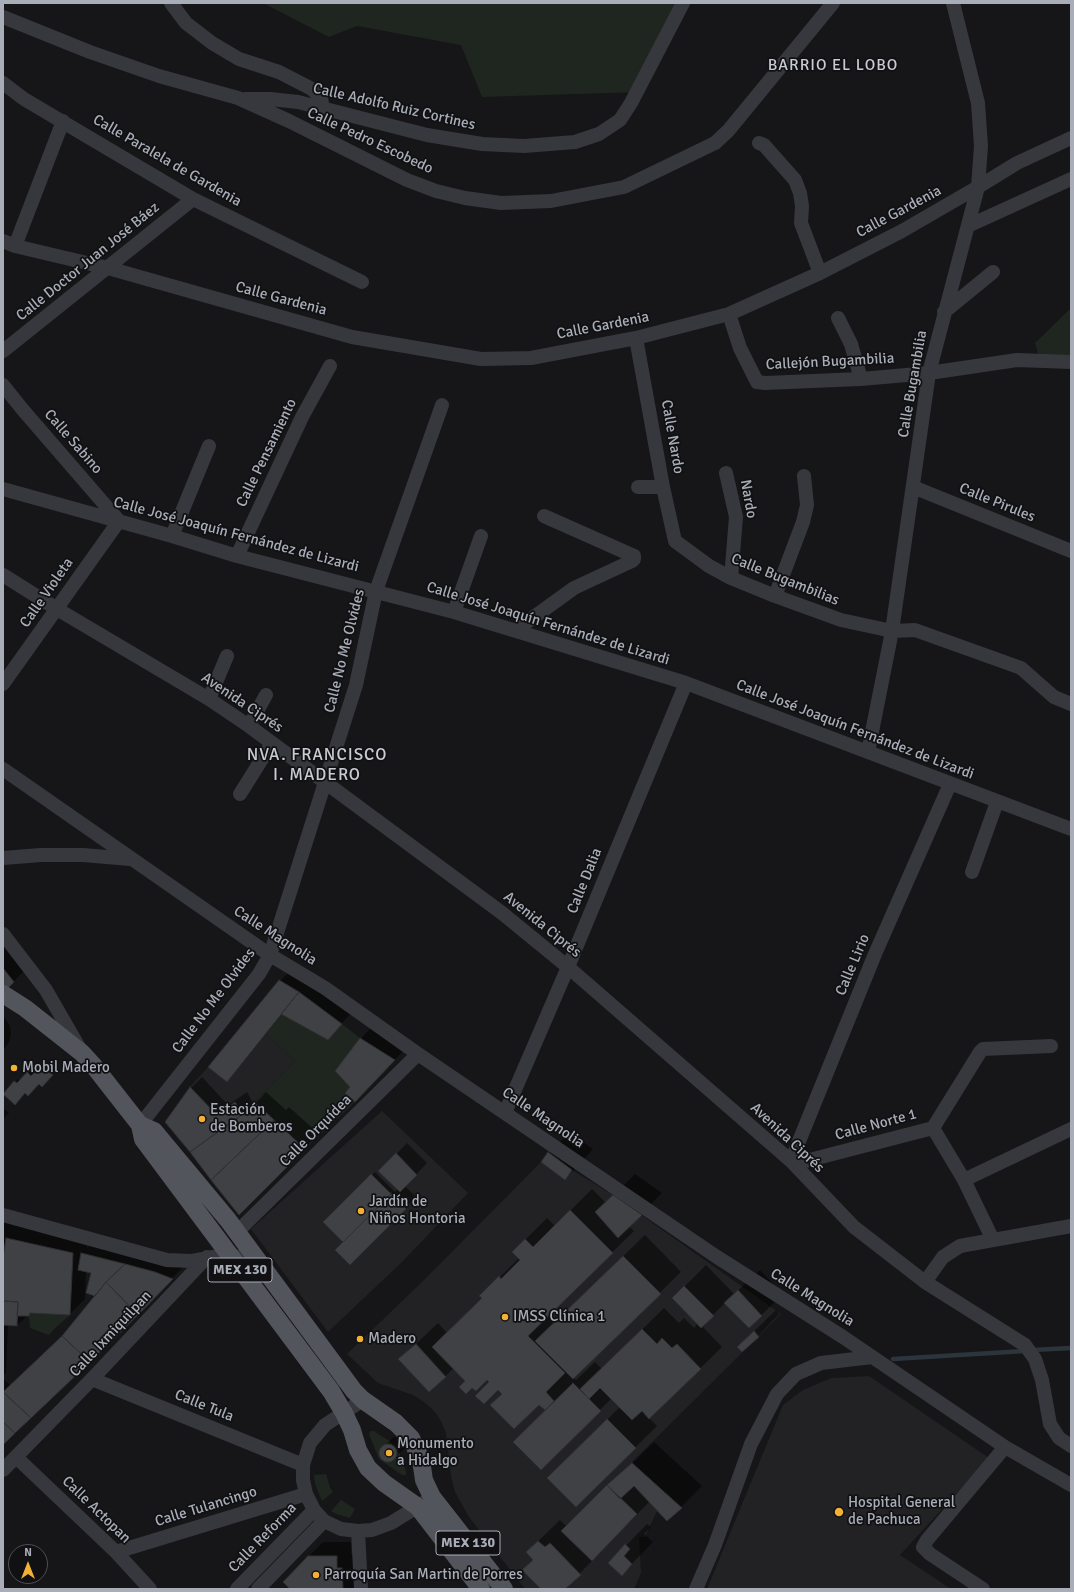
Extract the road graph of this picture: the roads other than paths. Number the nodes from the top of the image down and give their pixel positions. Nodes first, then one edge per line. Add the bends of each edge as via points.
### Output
1 (171, 3) edge
2 (691, 3) edge
3 (833, 3) edge
4 (954, 3) edge
5 (680, 9) edge
6 (3, 17) edge
7 (3, 83) edge
8 (238, 98) junction
9 (323, 109) junction
10 (63, 121) junction
11 (1071, 138) edge
12 (759, 143) dead end
13 (1071, 179) edge
14 (978, 187) junction
15 (193, 199) junction
16 (968, 226) junction
17 (9, 244) edge
18 (108, 268) junction
19 (993, 272) dead end
20 (820, 273) junction
21 (362, 282) dead end
22 (944, 312) junction
23 (729, 314) junction
24 (838, 318) dead end
25 (636, 338) junction
26 (3, 351) edge
27 (1071, 362) edge
28 (330, 366) dead end
29 (929, 373) junction
30 (860, 379) junction
31 (3, 385) edge
32 (442, 404) dead end
33 (209, 446) dead end
34 (726, 473) dead end
35 (804, 476) dead end
36 (913, 486) junction
37 (663, 487) junction
38 (638, 488) dead end
39 (3, 489) edge
40 (544, 516) dead end
41 (119, 521) junction
42 (172, 536) junction
43 (481, 536) dead end
44 (675, 541) joint
45 (1070, 548) edge
46 (237, 556) junction
47 (3, 575) edge
48 (731, 578) junction
49 (376, 591) junction
50 (775, 596) junction
51 (57, 609) junction
52 (454, 612) junction
53 (516, 630) junction
54 (892, 631) junction
55 (227, 656) dead end
56 (686, 683) junction
57 (3, 684) edge
58 (266, 694) dead end
59 (209, 699) junction
60 (1071, 704) edge
61 (249, 726) junction
62 (272, 743) junction
63 (868, 752) junction
64 (3, 769) edge
65 (325, 783) junction
66 (950, 784) junction
67 (240, 794) dead end
68 (997, 802) junction
69 (1071, 829) edge
70 (3, 858) edge
71 (131, 859) junction
72 (972, 872) dead end
73 (3, 934) edge
74 (270, 955) junction
75 (568, 967) junction
76 (3, 994) edge
77 (1051, 1046) dead end
78 (82, 1052) junction
79 (418, 1054) junction
80 (505, 1113) junction
81 (140, 1124) junction
82 (933, 1128) junction
83 (1071, 1129) edge
84 (792, 1163) junction
85 (964, 1180) junction
86 (3, 1215) edge
87 (232, 1226) junction
88 (1071, 1226) edge
89 (212, 1232) junction
90 (993, 1240) junction
91 (229, 1256) junction
92 (207, 1257) junction
93 (257, 1260) junction
94 (925, 1282) junction
95 (872, 1358) junction
96 (92, 1379) junction
97 (362, 1400) junction
98 (344, 1413) junction
99 (1071, 1446) edge
100 (1005, 1447) junction
101 (8, 1463) edge
102 (303, 1465) junction
103 (1071, 1485) edge
104 (306, 1494) junction
105 (425, 1502) junction
106 (314, 1510) junction
107 (324, 1522) junction
108 (358, 1532) junction
109 (116, 1552) junction
110 (150, 1589) edge
111 (236, 1589) edge
112 (258, 1589) edge
113 (361, 1589) edge
114 (481, 1589) edge
115 (504, 1589) edge
116 (696, 1589) edge
117 (983, 1589) edge

1 - 9 street via 186,23 212,42 240,59 279,72 312,89 320,98
2 - 5 street, Calle Adolfo Ruiz Cortines
3 - 8 street, Calle Pedro Escobedo via 716,143 624,187 551,201 501,203 436,191 407,180
4 - 14 street, Calle Bugambilia via 978,103 981,146
5 - 9 street, Calle Adolfo Ruiz Cortines via 620,120 599,134 575,142 524,146 482,144 427,135
6 - 8 street, Calle Pedro Escobedo via 159,76
7 - 10 street, Calle Paralela de Gardenia via 24,99
8 - 9 street, Calle Adolfo Ruiz Cortines via 298,102
10 - 15 street, Calle Paralela de Gardenia
10 - 17 street
11 - 14 street, Calle Gardenia via 1018,163
12 - 20 street via 764,145 795,180 802,206 801,223
13 - 16 street
14 - 16 street, Calle Bugambilia
14 - 20 street, Calle Gardenia via 902,231
15 - 18 street, Calle Doctor Juan José Báez
15 - 21 street, Calle Paralela de Gardenia
16 - 22 street, Calle Bugambilia
17 - 18 street, Calle Gardenia
18 - 25 street, Calle Gardenia via 352,336 481,359 531,358
18 - 26 street, Calle Doctor Juan José Báez
19 - 22 street
20 - 23 street, Calle Gardenia
22 - 29 street, Calle Bugambilia
23 - 25 street, Calle Gardenia
23 - 30 street, Callejón Bugambilia via 740,348 757,382
24 - 30 street via 851,344
25 - 37 street, Calle Nardo
27 - 29 street, Callejón Bugambilia via 1018,360
28 - 46 street, Calle Pensamiento via 302,417
29 - 30 street, Callejón Bugambilia
29 - 36 street, Calle Bugambilia
31 - 41 street, Calle Sabino
32 - 49 street, Calle No Me Olvides
33 - 42 street
34 - 48 street, Nardo via 736,517
35 - 50 street via 807,505 803,522
36 - 45 street, Calle Pirules
36 - 54 street, Calle Bugambilia
37 - 38 street
37 - 44 street, Calle Nardo
39 - 41 street, Calle José Joaquín Fernández de Lizardi
40 - 53 street via 634,556 634,559 574,588
41 - 42 street, Calle José Joaquín Fernández de Lizardi
41 - 51 street, Calle Violeta
42 - 46 street, Calle José Joaquín Fernández de Lizardi
43 - 52 street
44 - 48 street, Calle Bugambilias via 709,566
46 - 49 street, Calle José Joaquín Fernández de Lizardi
47 - 51 street, Avenida Ciprés
48 - 50 street, Calle Bugambilias
49 - 52 street, Calle José Joaquín Fernández de Lizardi
49 - 65 street, Calle No Me Olvides via 356,685
50 - 54 street, Calle Bugambilias via 841,620
51 - 57 street, Calle Violeta
51 - 59 street, Avenida Ciprés
52 - 53 street, Calle José Joaquín Fernández de Lizardi
53 - 56 street, Calle José Joaquín Fernández de Lizardi
54 - 60 street, Calle Bugambilias via 915,630 1021,668 1054,697
54 - 63 street, Calle Bugambilia
55 - 59 street
56 - 63 street, Calle José Joaquín Fernández de Lizardi
56 - 75 street, Calle Dalia
58 - 61 street
59 - 61 street, Avenida Ciprés
61 - 62 street, Avenida Ciprés
62 - 65 street, Avenida Ciprés
62 - 67 street
63 - 66 street, Calle José Joaquín Fernández de Lizardi
64 - 71 street, Calle Magnolia
65 - 74 street, Calle No Me Olvides
65 - 75 street, Avenida Ciprés via 502,914
66 - 68 street, Calle José Joaquín Fernández de Lizardi
66 - 84 street, Calle Lirio via 875,954
68 - 69 street, Calle José Joaquín Fernández de Lizardi
68 - 72 street
70 - 71 street via 83,855
71 - 74 street, Calle Magnolia
73 - 78 street via 46,990
74 - 79 street, Calle Magnolia via 325,988
74 - 81 street, Calle No Me Olvides via 259,974
75 - 80 street, Calle Dalia
75 - 84 street, Avenida Ciprés
76 - 78 main road, MEX 130
77 - 82 street via 983,1049
78 - 81 main road, MEX 130
79 - 80 street, Calle Magnolia
79 - 87 street, Calle Orquídea
80 - 95 street, Calle Magnolia via 717,1257
81 - 87 main road, MEX 130 via 154,1131
81 - 89 main road, MEX 130 via 143,1139
82 - 84 street, Calle Norte 1
82 - 85 street, Calle Norte 1
83 - 85 street
84 - 94 street, Avenida Ciprés via 854,1226
85 - 90 street, Calle Norte 1
86 - 92 street via 167,1260 192,1261
87 - 89 main road
87 - 93 main road, MEX 130
88 - 90 street
89 - 91 main road, MEX 130
90 - 94 street via 960,1246 950,1251
91 - 92 street
91 - 93 street
91 - 98 main road, MEX 130 via 331,1391
92 - 96 street, Calle Ixmiquilpan
93 - 97 main road, MEX 130
94 - 99 street, Avenida Ciprés via 1025,1345 1035,1359 1042,1380 1050,1424 1058,1438
95 - 100 street, Calle Magnolia
95 - 116 street via 821,1363 796,1374 777,1394 751,1444 715,1545
96 - 101 street, Calle Ixmiquilpan
96 - 102 street, Calle Tula
97 - 98 street
97 - 105 main road, MEX 130 via 396,1423 412,1438 421,1460
98 - 102 street via 325,1425 310,1443
98 - 105 main road, MEX 130 via 368,1468 384,1483
100 - 103 street, Calle Magnolia
100 - 117 street via 923,1547
101 - 109 street, Calle Actopan
102 - 104 street
104 - 106 street
104 - 109 street, Calle Tulancingo
105 - 108 street via 391,1523
105 - 114 main road, MEX 130
105 - 115 main road, MEX 130
106 - 107 street
106 - 111 street, Calle Reforma
107 - 108 street
107 - 112 street
108 - 113 street
109 - 110 street, Calle Actopan

